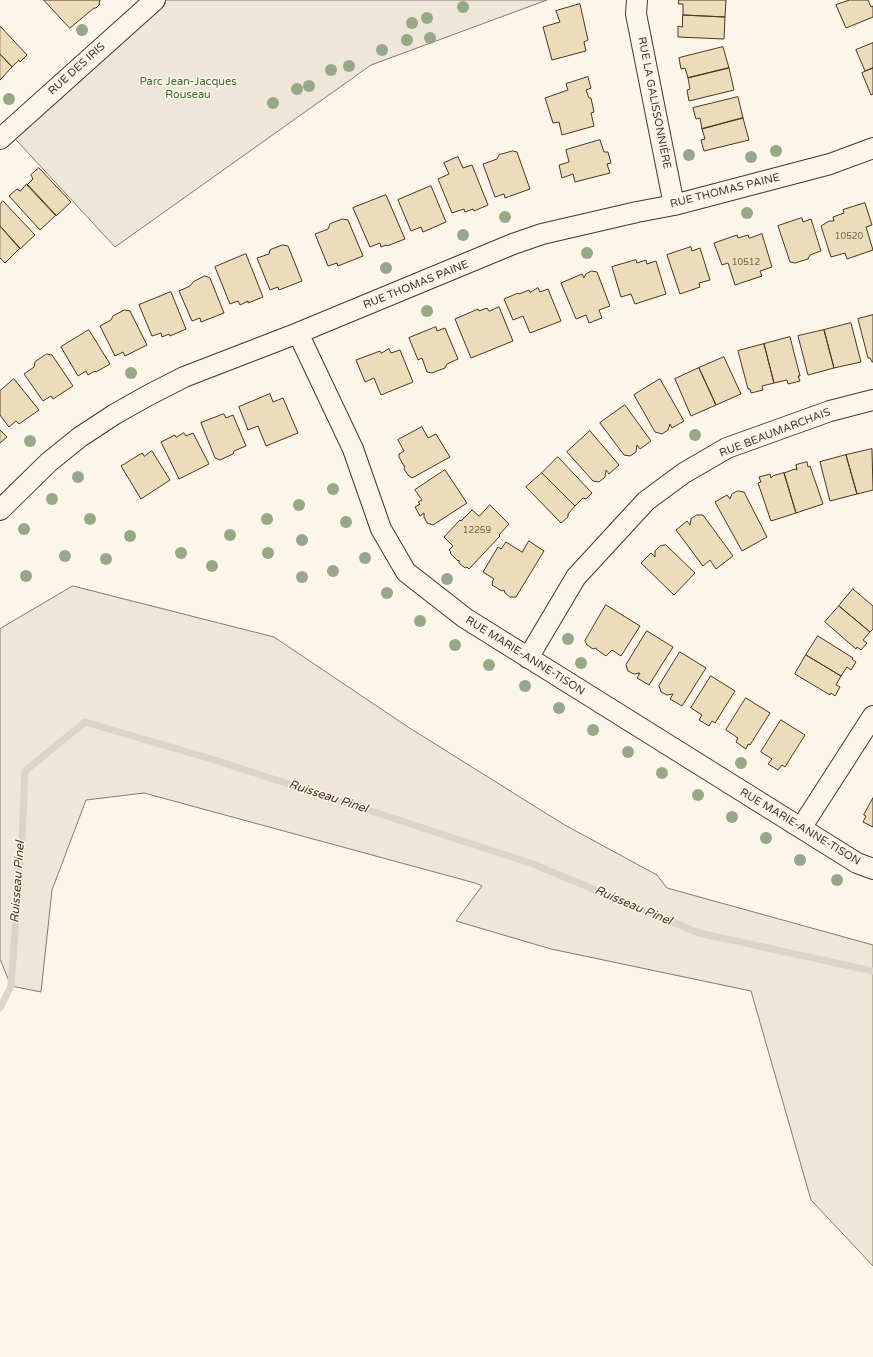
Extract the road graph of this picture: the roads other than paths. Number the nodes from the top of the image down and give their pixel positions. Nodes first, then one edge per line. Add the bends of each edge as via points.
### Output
1 (155, 0) edge
2 (637, 0) edge
3 (0, 139) edge
4 (873, 148) edge
5 (674, 205) junction
6 (298, 333) junction
7 (873, 400) edge
8 (0, 510) edge
9 (528, 658) junction
10 (873, 716) edge
11 (801, 828) junction
12 (873, 869) edge

1 - 3 street, RUE DES IRIS
2 - 5 street, RUE LA GALISSONNIÈRE via 636,14
4 - 5 street, RUE THOMAS PAINE via 830,164
5 - 6 street, RUE THOMAS PAINE via 542,234
6 - 8 street, RUE THOMAS PAINE via 184,378 115,414 48,462
6 - 9 street, RUE MARIE-ANNE-TISON via 353,449 381,529 406,572 465,618
7 - 9 street, RUE BEAUMARCHAIS via 830,411 727,448 684,473 646,501 576,577
9 - 11 street, RUE MARIE-ANNE-TISON
10 - 11 street
11 - 12 street, RUE MARIE-ANNE-TISON via 858,863

